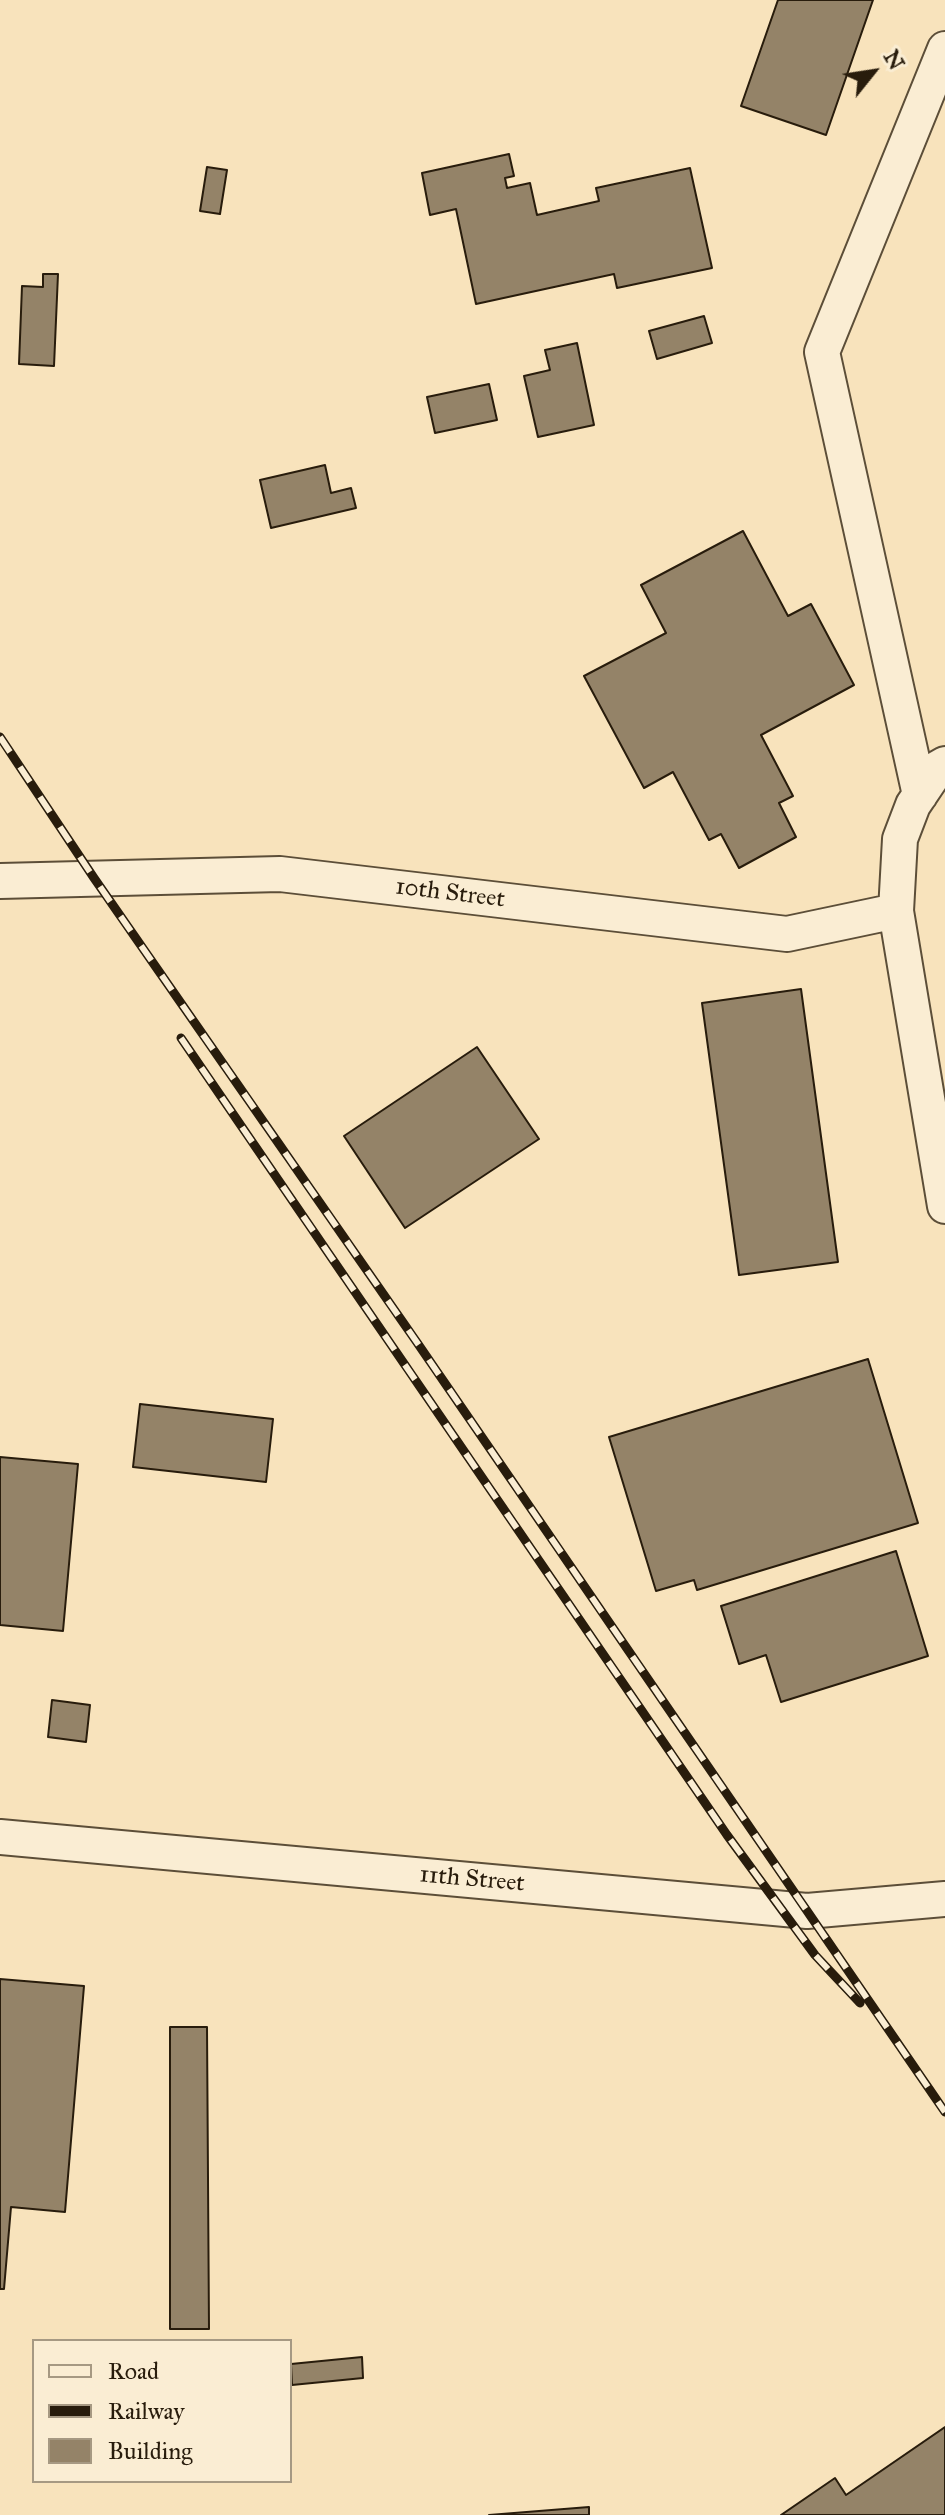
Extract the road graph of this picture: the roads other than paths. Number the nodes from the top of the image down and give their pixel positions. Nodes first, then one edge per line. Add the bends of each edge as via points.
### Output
1 (945, 49) edge
2 (945, 764) edge
3 (920, 795) junction
4 (0, 881) edge
5 (896, 911) junction
6 (945, 1206) edge
7 (0, 1837) edge
8 (945, 1899) edge

1 - 3 street via 822,352
2 - 3 street
3 - 5 street via 900,839
4 - 5 street, 10th Street via 280,874 787,934
5 - 6 street
7 - 8 street, 11th Street via 807,1911

